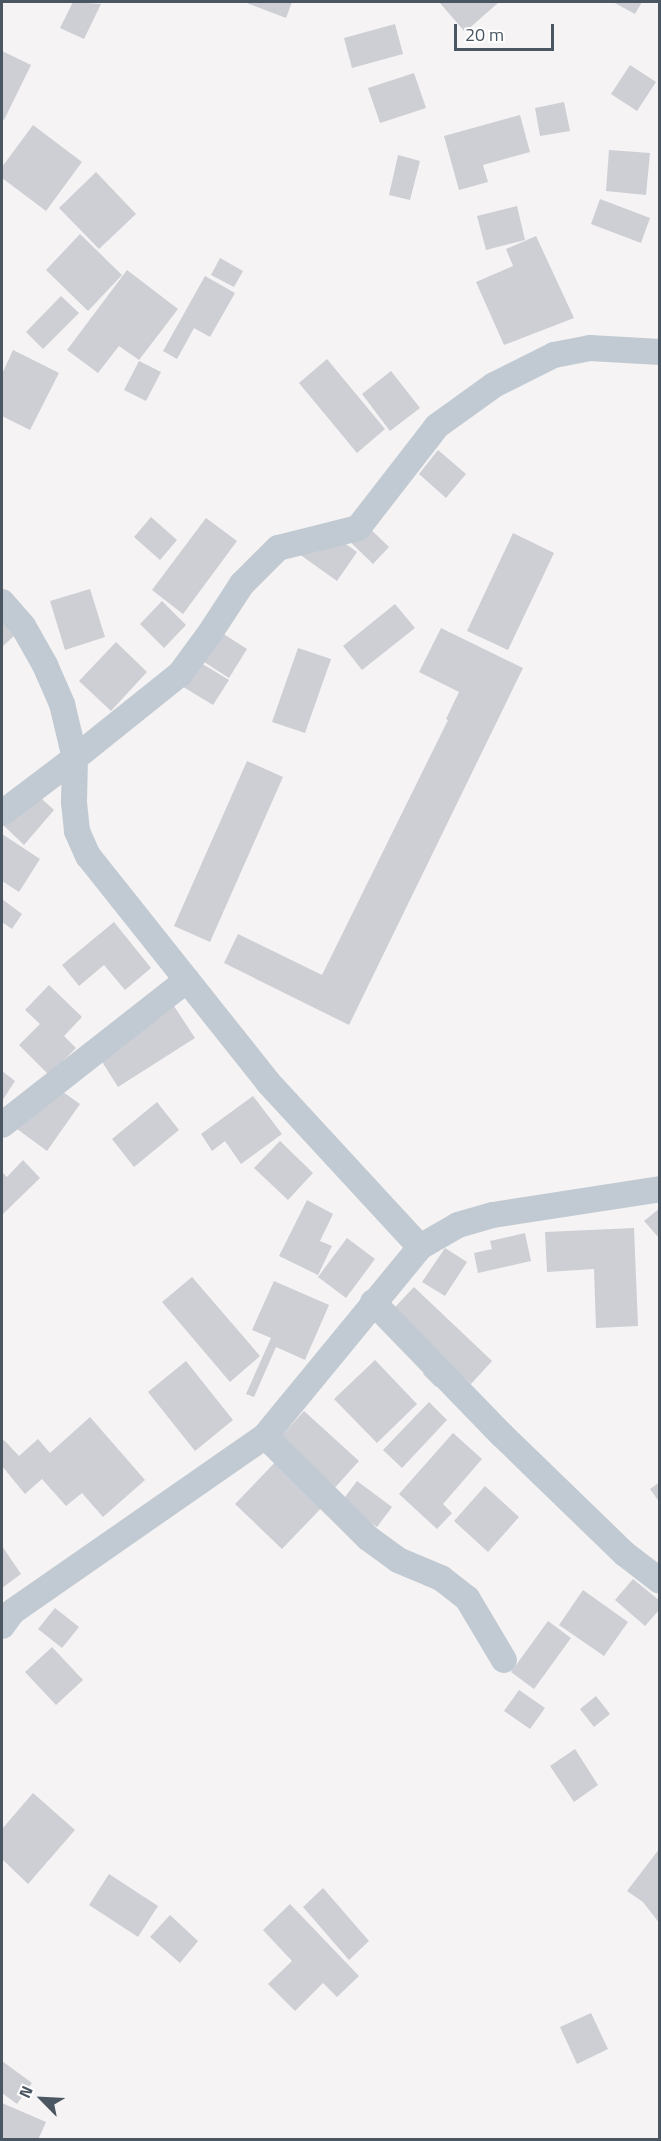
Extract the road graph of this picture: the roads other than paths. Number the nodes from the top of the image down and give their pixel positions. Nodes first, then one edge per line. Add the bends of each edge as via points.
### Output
1 (660, 352) edge
2 (2, 602) edge
3 (75, 758) junction
4 (2, 813) edge
5 (187, 981) junction
6 (2, 1125) edge
7 (660, 1190) edge
8 (420, 1247) junction
9 (373, 1302) junction
10 (265, 1436) junction
11 (660, 1581) edge
12 (5, 1619) edge
13 (504, 1660) dead end

1 - 3 street via 590,348 554,355 494,385 437,426 358,528 278,548 242,584 180,674
2 - 3 street via 23,626 45,665 62,704
3 - 4 street
3 - 5 street via 77,831 88,856
5 - 6 street
5 - 8 street via 268,1082
7 - 8 street via 493,1215 458,1225
8 - 9 street
9 - 10 street
9 - 11 street via 502,1435 626,1554
10 - 12 street
10 - 13 street via 368,1538 398,1560 441,1578 467,1598

